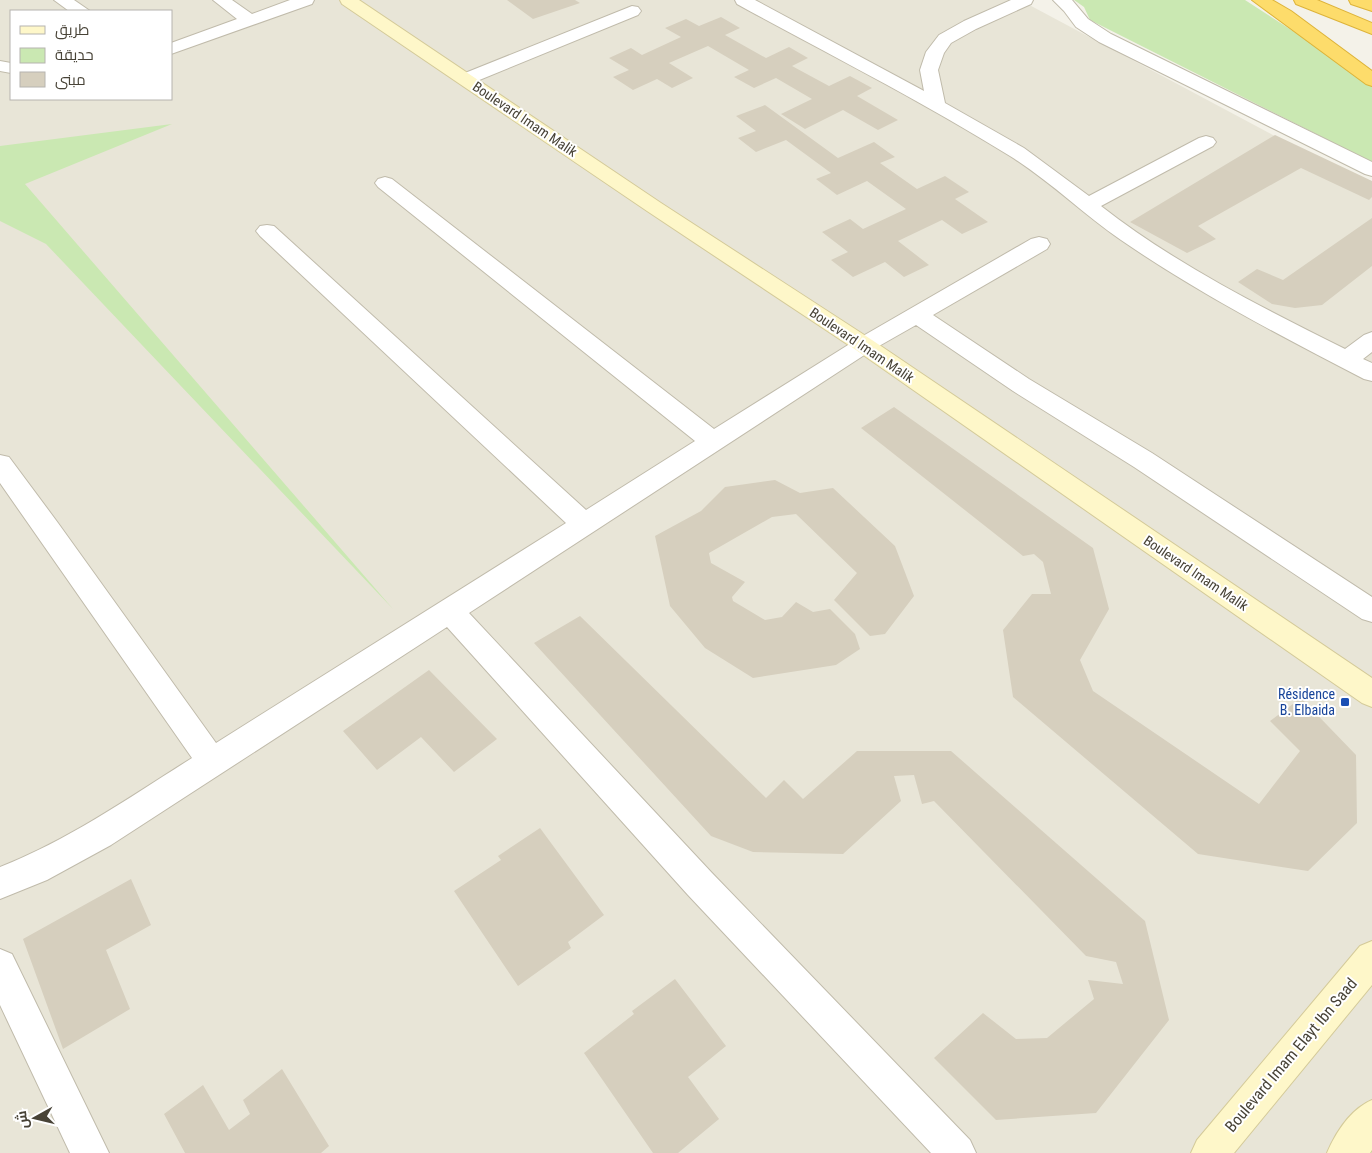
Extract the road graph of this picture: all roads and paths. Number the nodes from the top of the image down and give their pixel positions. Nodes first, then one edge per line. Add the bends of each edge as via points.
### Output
1 (62, 0) edge
2 (221, 0) edge
3 (306, 0) edge
4 (348, 0) edge
5 (743, 0) edge
6 (1026, 0) edge
7 (1062, 0) edge
8 (1260, 0) edge
9 (1302, 0) edge
10 (1357, 0) edge
11 (1372, 6) edge
12 (79, 10) edge
13 (632, 11) dead end
14 (251, 21) junction
15 (1372, 29) edge
16 (172, 49) edge
17 (466, 79) junction
18 (1372, 80) edge
19 (936, 104) junction
20 (1206, 142) dead end
21 (1372, 170) edge
22 (385, 183) dead end
23 (1087, 205) junction
24 (266, 231) dead end
25 (1039, 244) dead end
26 (917, 315) junction
27 (1372, 340) edge
28 (864, 345) junction
29 (1346, 360) junction
30 (1372, 373) edge
31 (713, 442) junction
32 (0, 464) edge
33 (584, 524) junction
34 (449, 610) junction
35 (1372, 611) edge
36 (1372, 694) edge
37 (213, 763) junction
38 (0, 882) edge
39 (1372, 958) edge
40 (0, 966) edge
41 (1372, 1119) edge
42 (90, 1153) edge
43 (957, 1153) edge
44 (1210, 1153) edge
45 (1346, 1153) edge

1 - 12 street
2 - 14 street
3 - 14 street
4 - 17 street, Boulevard Imam Malik
5 - 19 street
6 - 19 street via 945,39 935,52 929,70
7 - 21 street via 1082,23 1105,38
8 - 18 highway
9 - 15 highway
10 - 11 highway
13 - 17 street
14 - 16 street
17 - 28 street, Boulevard Imam Malik
19 - 23 street via 1038,166
20 - 23 street
22 - 31 street
23 - 29 street via 1193,275
24 - 33 street
25 - 26 street
26 - 28 street
26 - 35 street
27 - 29 street
28 - 31 street
28 - 36 street, Boulevard Imam Malik
29 - 30 street
31 - 33 street
32 - 37 street
33 - 34 street
34 - 37 street
34 - 43 street via 682,867
37 - 38 street via 100,834 35,869
39 - 44 street, Boulevard Imam Elayt Ibn Saad
40 - 42 street
41 - 45 street

